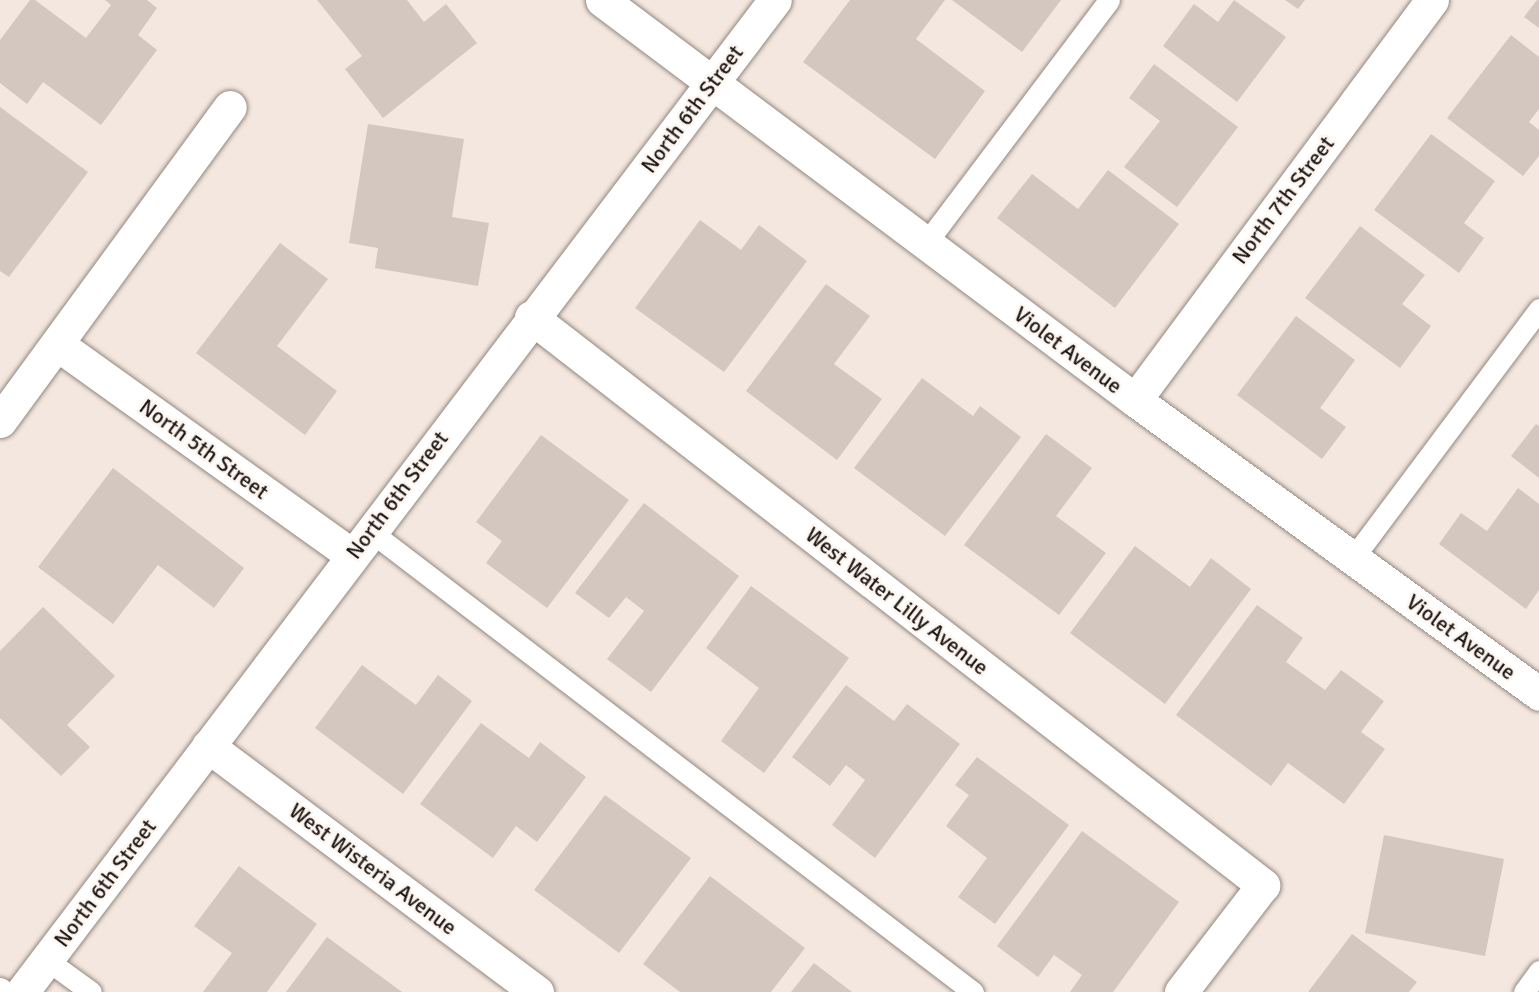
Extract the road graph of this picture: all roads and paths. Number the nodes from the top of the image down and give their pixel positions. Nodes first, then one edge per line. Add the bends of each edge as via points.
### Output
1 (602, 0) edge
2 (775, 0) edge
3 (1109, 0) edge
4 (1432, 0) edge
5 (715, 81) junction
6 (230, 107) dead end
7 (926, 243) junction
8 (1539, 309) edge
9 (531, 317) junction
10 (57, 344) junction
11 (1135, 400) junction
12 (0, 421) edge
13 (361, 543) junction
14 (1353, 558) junction
15 (1539, 694) edge
16 (208, 746) junction
17 (47, 960) junction
18 (1539, 971) edge
19 (0, 988) edge
20 (6, 992) edge
21 (22, 992) edge
22 (91, 992) edge
23 (537, 992) edge
24 (973, 992) edge
25 (1181, 992) edge
26 (1524, 992) edge

1 - 5 street, Violet Avenue
2 - 5 street, North 6th Street
3 - 7 lane
4 - 11 street, North 7th Street
5 - 7 street, Violet Avenue
5 - 9 street, North 6th Street
6 - 10 street
7 - 11 street, Violet Avenue
8 - 14 lane
9 - 13 street, North 6th Street
9 - 25 street, West Water Lilly Avenue via 1263,885
10 - 12 street
10 - 13 street, North 5th Street
11 - 14 street, Violet Avenue
13 - 16 street, North 6th Street
13 - 24 lane
14 - 15 street, Violet Avenue
16 - 17 street, North 6th Street
16 - 23 street, West Wisteria Avenue
17 - 21 street, North 6th Street
17 - 22 lane
18 - 26 lane
19 - 20 lane

